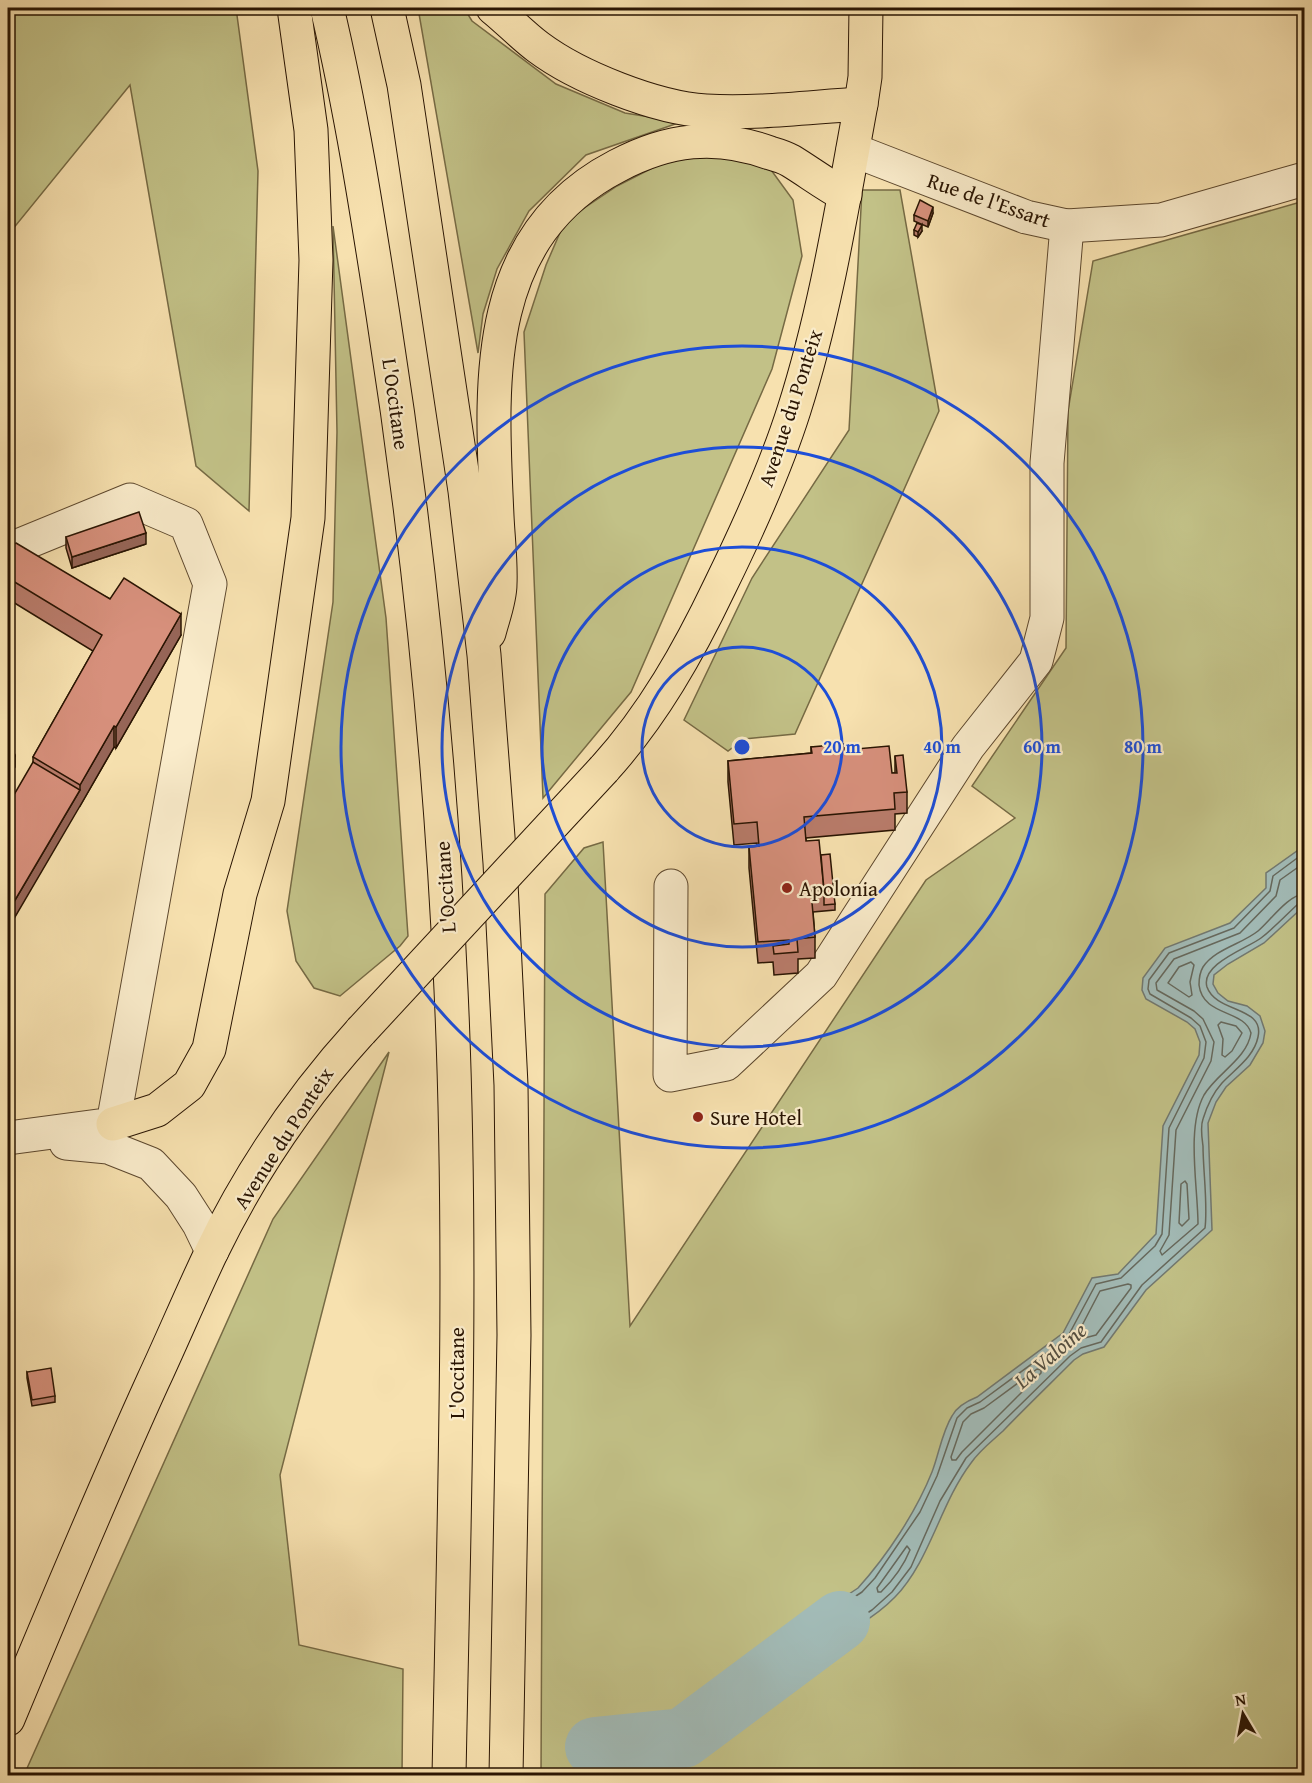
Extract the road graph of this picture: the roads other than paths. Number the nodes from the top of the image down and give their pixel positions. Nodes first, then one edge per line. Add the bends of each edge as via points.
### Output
1 (294, 8) edge
2 (327, 8) edge
3 (387, 8) edge
4 (493, 8) edge
5 (866, 8) edge
6 (861, 104) junction
7 (853, 150) junction
8 (1305, 178) edge
9 (845, 195) junction
10 (1067, 226) junction
11 (8, 550) edge
12 (484, 655) junction
13 (671, 886) dead end
14 (113, 1124) junction
15 (8, 1138) edge
16 (212, 1251) junction
17 (8, 1719) edge
18 (449, 1776) edge
19 (506, 1776) edge

1 - 14 main road via 311,130 316,260 308,518 268,801 240,894 209,1049 189,1085 157,1110
2 - 18 main road, L'Occitane via 367,213 396,394 435,742 451,990 455,1172 456,1380
3 - 12 main road via 404,85 465,491
4 - 6 main road via 538,47 593,80 658,102 705,111
5 - 6 main road, Avenue du Ponteix
6 - 7 main road, Avenue du Ponteix
7 - 9 main road, Avenue du Ponteix
7 - 10 street, Rue de l'Essart via 1026,217
8 - 10 street, Rue de l'Essart via 1161,219
9 - 12 main road via 789,160 750,146 716,140 671,144 595,177 545,224 525,254 511,287 501,330 495,382 495,454 501,586
9 - 16 main road, Avenue du Ponteix, bridge via 819,322 794,411 751,523 676,672 604,769 325,1070 258,1169
10 - 13 street via 1047,463 1047,618 1036,661 968,747 821,975 726,1064 670,1075
11 - 14 street via 130,500 186,524 210,584
12 - 19 main road via 512,1085 514,1335
14 - 15 street
15 - 16 street via 108,1147 151,1164 181,1196
16 - 17 main road, Avenue du Ponteix via 101,1496

